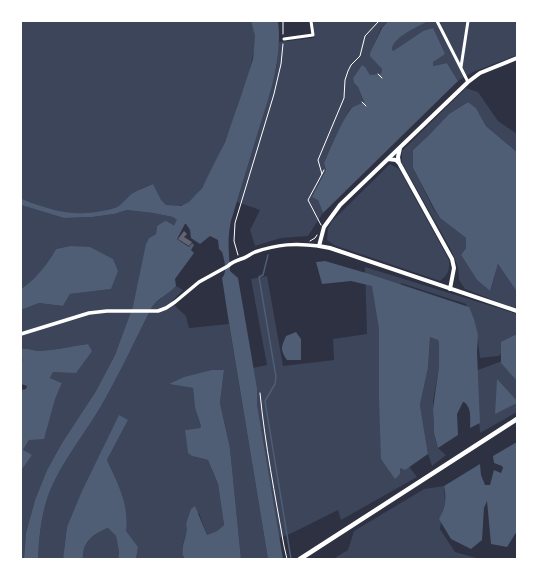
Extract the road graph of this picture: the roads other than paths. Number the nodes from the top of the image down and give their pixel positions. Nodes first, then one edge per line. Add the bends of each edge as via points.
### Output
1 (311, 21) edge
2 (437, 21) edge
3 (468, 21) edge
4 (284, 39) road end
5 (517, 58) edge
6 (461, 67) junction
7 (468, 82) junction
8 (401, 148) junction
9 (388, 159) junction
10 (399, 163) junction
11 (319, 246) junction
12 (450, 289) junction
13 (517, 312) edge
14 (22, 334) edge
15 (517, 419) edge
16 (300, 559) edge

1 - 4 street via 313,35
2 - 6 street
3 - 6 street
5 - 7 main road via 480,73
6 - 7 street
7 - 8 main road
8 - 9 main road
8 - 10 main road
9 - 10 main road
9 - 11 main road via 332,214 324,227
10 - 12 main road via 452,260 454,268
11 - 12 main road
11 - 14 street via 280,245 259,251 235,261 192,286 175,302 158,311 107,311 79,315
12 - 13 main road
15 - 16 main road

